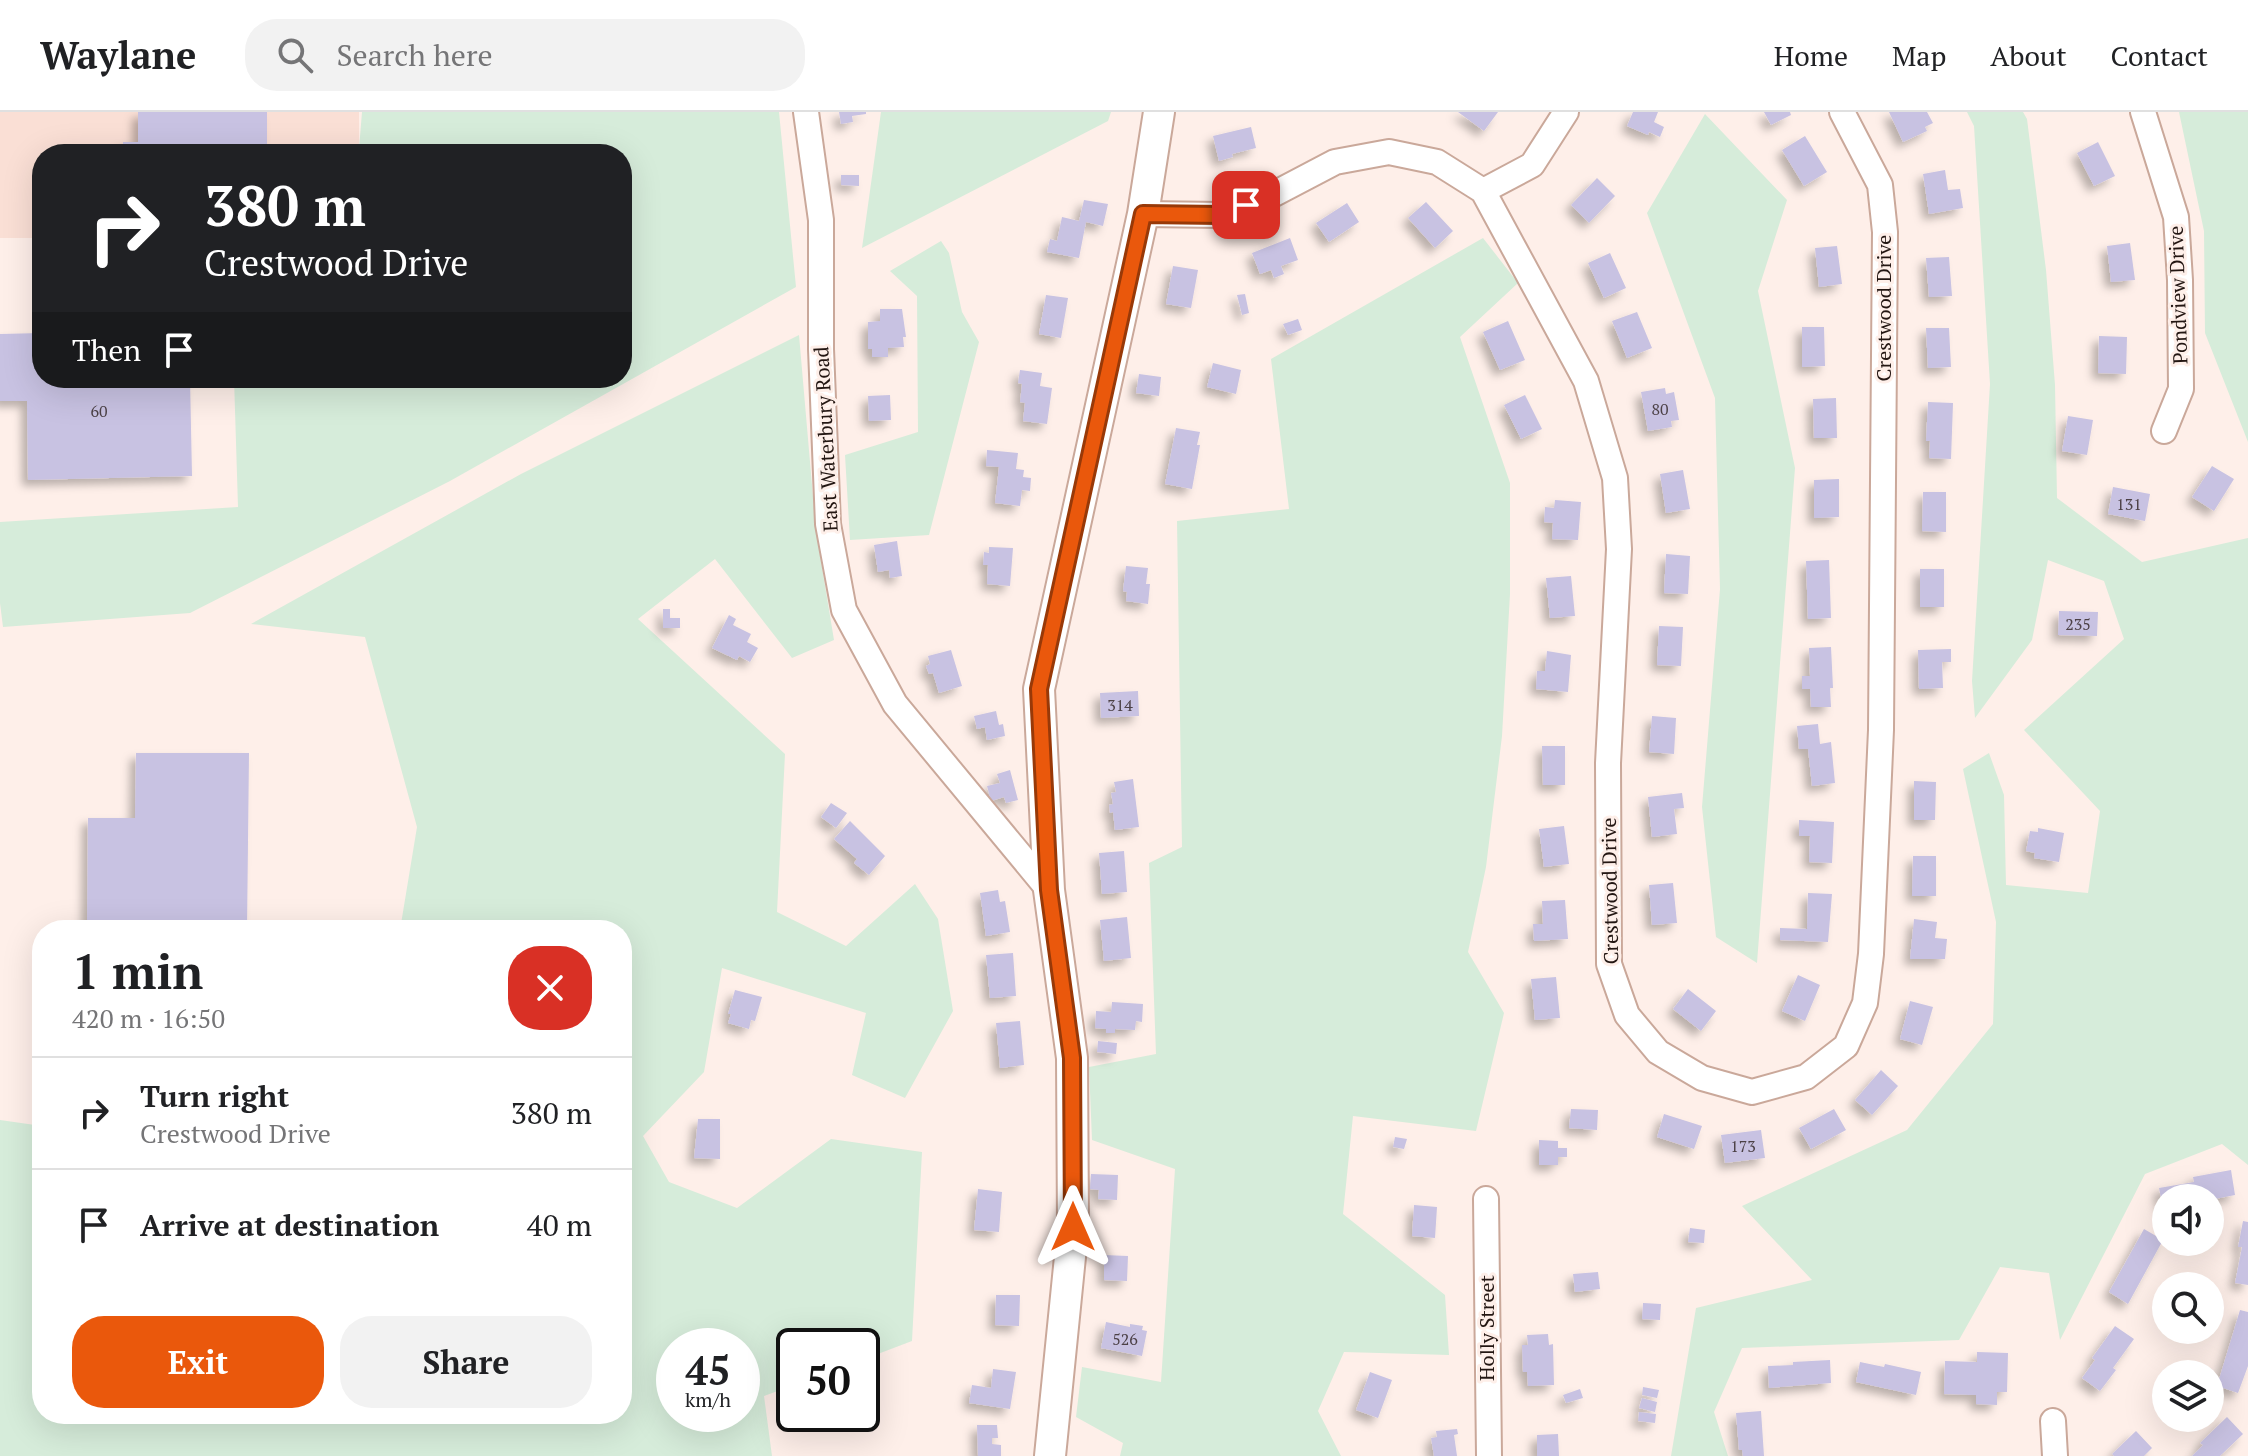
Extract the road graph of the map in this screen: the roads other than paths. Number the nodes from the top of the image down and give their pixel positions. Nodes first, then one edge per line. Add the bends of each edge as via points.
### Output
1 (806, 112) edge
2 (1159, 112) edge
3 (1566, 112) edge
4 (1842, 112) edge
5 (2143, 112) edge
6 (1483, 191) junction
7 (1143, 214) junction
8 (2164, 431) dead end
9 (1049, 890) junction
10 (1486, 1199) dead end
11 (2053, 1421) dead end
12 (1050, 1456) edge
13 (1489, 1456) edge
14 (2055, 1456) edge

1 - 9 street, East Waterbury Road via 821,220 828,524 844,610 895,704
2 - 7 main road
3 - 6 street via 1532,165
4 - 6 street, Crestwood Drive via 1880,185 1885,232 1881,730 1871,954 1865,1003 1846,1046 1806,1077 1752,1092 1702,1078 1658,1052 1627,1015 1609,964 1608,763 1619,549 1615,478 1586,381
5 - 8 street, Pondview Drive via 2176,217 2181,389
6 - 7 street, Crestwood Drive via 1437,162 1389,152 1335,162 1221,215
7 - 9 main road via 1039,689
9 - 12 main road via 1072,1058 1073,1227
10 - 13 street, Holly Street
11 - 14 street

